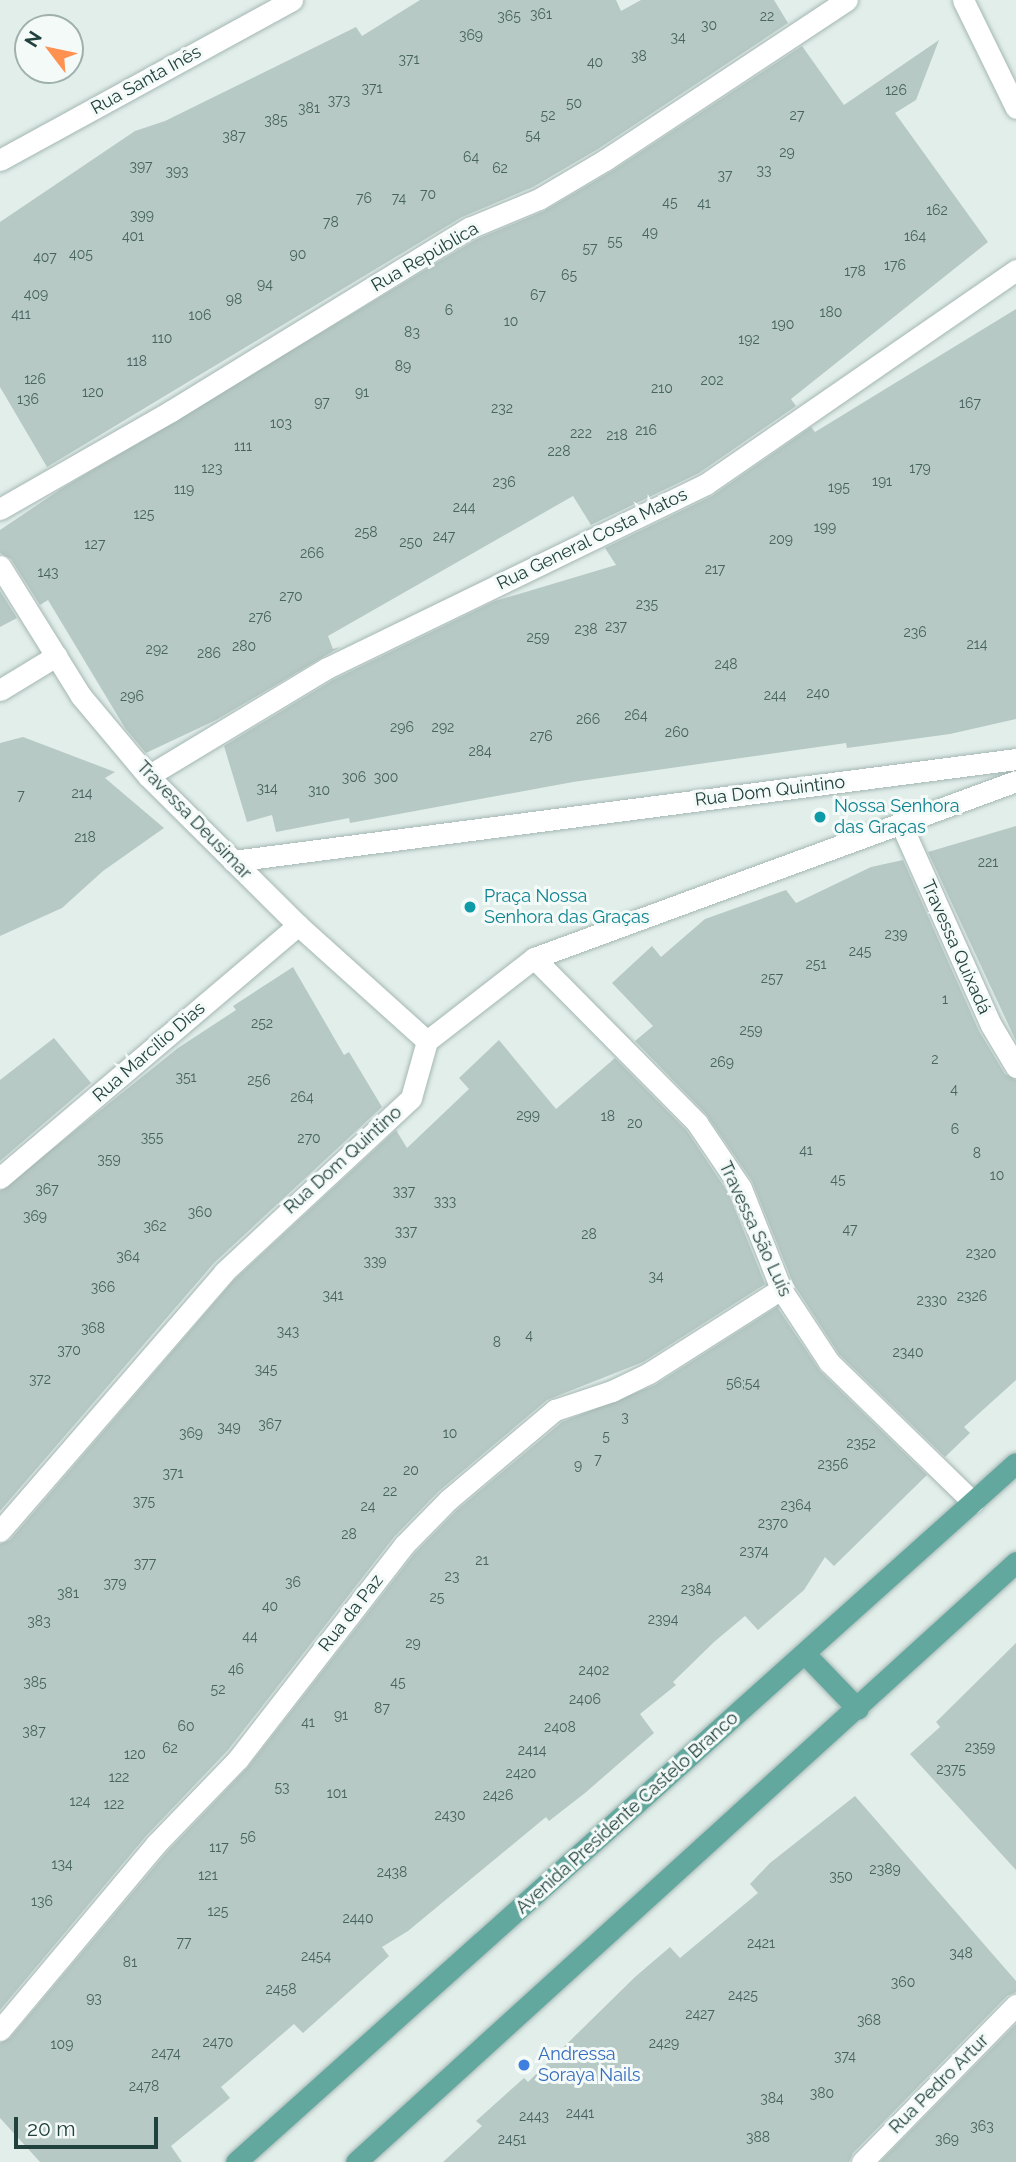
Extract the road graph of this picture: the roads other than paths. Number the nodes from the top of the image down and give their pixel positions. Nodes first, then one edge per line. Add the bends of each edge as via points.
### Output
1 (292, 0) edge
2 (847, 0) edge
3 (963, 0) edge
4 (1016, 108) edge
5 (0, 160) edge
6 (1016, 270) edge
7 (0, 509) edge
8 (0, 566) edge
9 (56, 656) junction
10 (0, 690) edge
11 (1016, 759) edge
12 (148, 776) junction
13 (1016, 781) edge
14 (901, 824) junction
15 (233, 860) junction
16 (298, 925) junction
17 (534, 958) junction
18 (427, 1041) junction
19 (1016, 1067) edge
20 (0, 1178) edge
21 (781, 1289) junction
22 (1016, 1463) edge
23 (973, 1502) junction
24 (0, 1531) edge
25 (1014, 1568) edge
26 (805, 1654) junction
27 (858, 1709) junction
28 (1016, 2005) edge
29 (0, 2030) edge
30 (236, 2162) edge
31 (356, 2162) edge
32 (862, 2162) edge

1 - 5 street, Rua Santa Inês
2 - 7 street, Rua República via 713,93 539,200 470,228 171,411
3 - 4 street
6 - 12 street, Rua General Costa Matos via 706,484 327,668
8 - 9 street, Travessa Deusimar
9 - 10 street
9 - 12 street, Travessa Deusimar via 93,711
11 - 15 street, Rua Dom Quintino
12 - 15 street, Travessa Deusimar
13 - 14 street
14 - 17 street
14 - 19 street, Travessa Quixadá via 991,1025
15 - 16 street, Travessa Deusimar
16 - 18 street, Travessa Deusimar
16 - 20 street, Rua Marcílio Dias
17 - 18 street
17 - 21 street, Travessa São Luís via 697,1123 727,1162
18 - 24 street, Rua Dom Quintino via 411,1098 225,1272
21 - 23 street, Travessa São Luís via 829,1362
21 - 29 street, Rua da Paz via 649,1373 555,1410 448,1500 404,1545 238,1759 156,1844
22 - 23 main road, Avenida Presidente Castelo Branco
23 - 26 main road, Avenida Presidente Castelo Branco
25 - 27 main road
26 - 27 main road
26 - 30 main road, Avenida Presidente Castelo Branco
27 - 31 main road
28 - 32 street, Rua Pedro Artur

